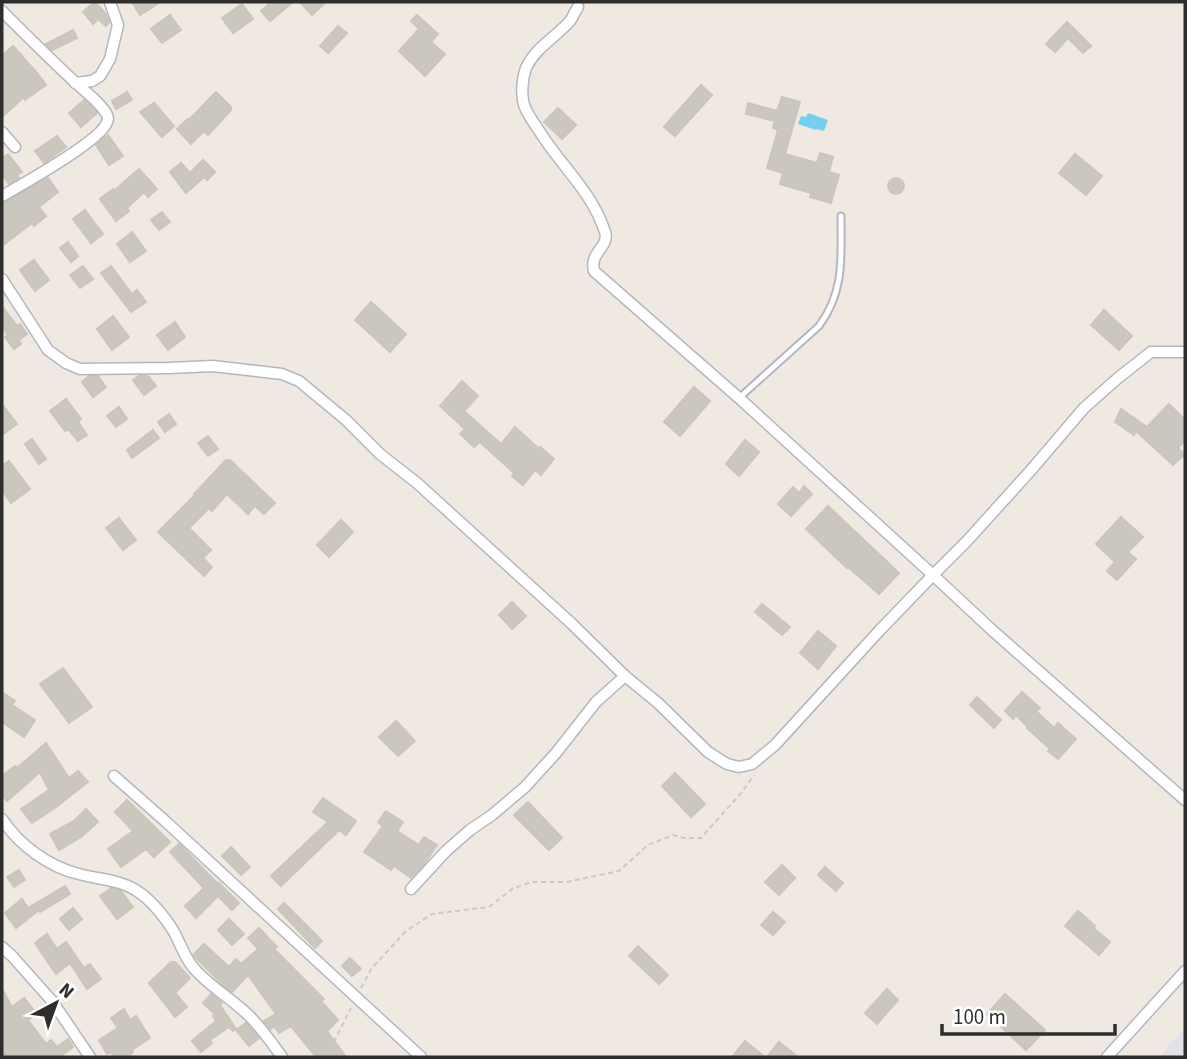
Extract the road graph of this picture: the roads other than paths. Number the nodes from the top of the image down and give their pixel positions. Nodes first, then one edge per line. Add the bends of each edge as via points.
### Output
1 (110, 2) edge
2 (578, 7) dead end
3 (2, 11) edge
4 (75, 83) junction
5 (2, 132) edge
6 (15, 147) dead end
7 (2, 196) edge
8 (841, 216) dead end
9 (2, 279) edge
10 (1185, 352) edge
11 (738, 398) junction
12 (933, 575) junction
13 (625, 676) junction
14 (114, 776) dead end
15 (1185, 800) edge
16 (2, 819) edge
17 (411, 889) dead end
18 (2, 947) edge
19 (1185, 971) edge
20 (90, 1057) edge
21 (282, 1057) edge
22 (421, 1057) edge
23 (1107, 1057) edge

1 - 4 street via 118,25 110,60 100,76
2 - 11 street via 526,68 524,105 546,143 591,200 606,233 593,261 594,271
3 - 4 street
4 - 7 street via 108,115 106,125 94,138
5 - 6 street
8 - 11 lane via 841,275 833,304 819,326
9 - 13 street via 48,350 80,369 213,366 282,374 299,381 417,483
10 - 12 street via 1151,352 1118,377 1084,408
11 - 12 street
12 - 13 street via 752,764 727,764 708,751
12 - 15 street
13 - 17 street via 596,702 525,787 454,844
14 - 22 street
16 - 21 street via 32,851 62,869 114,880 142,894 177,937 191,965 248,1014
18 - 20 street via 52,1001
19 - 23 street

